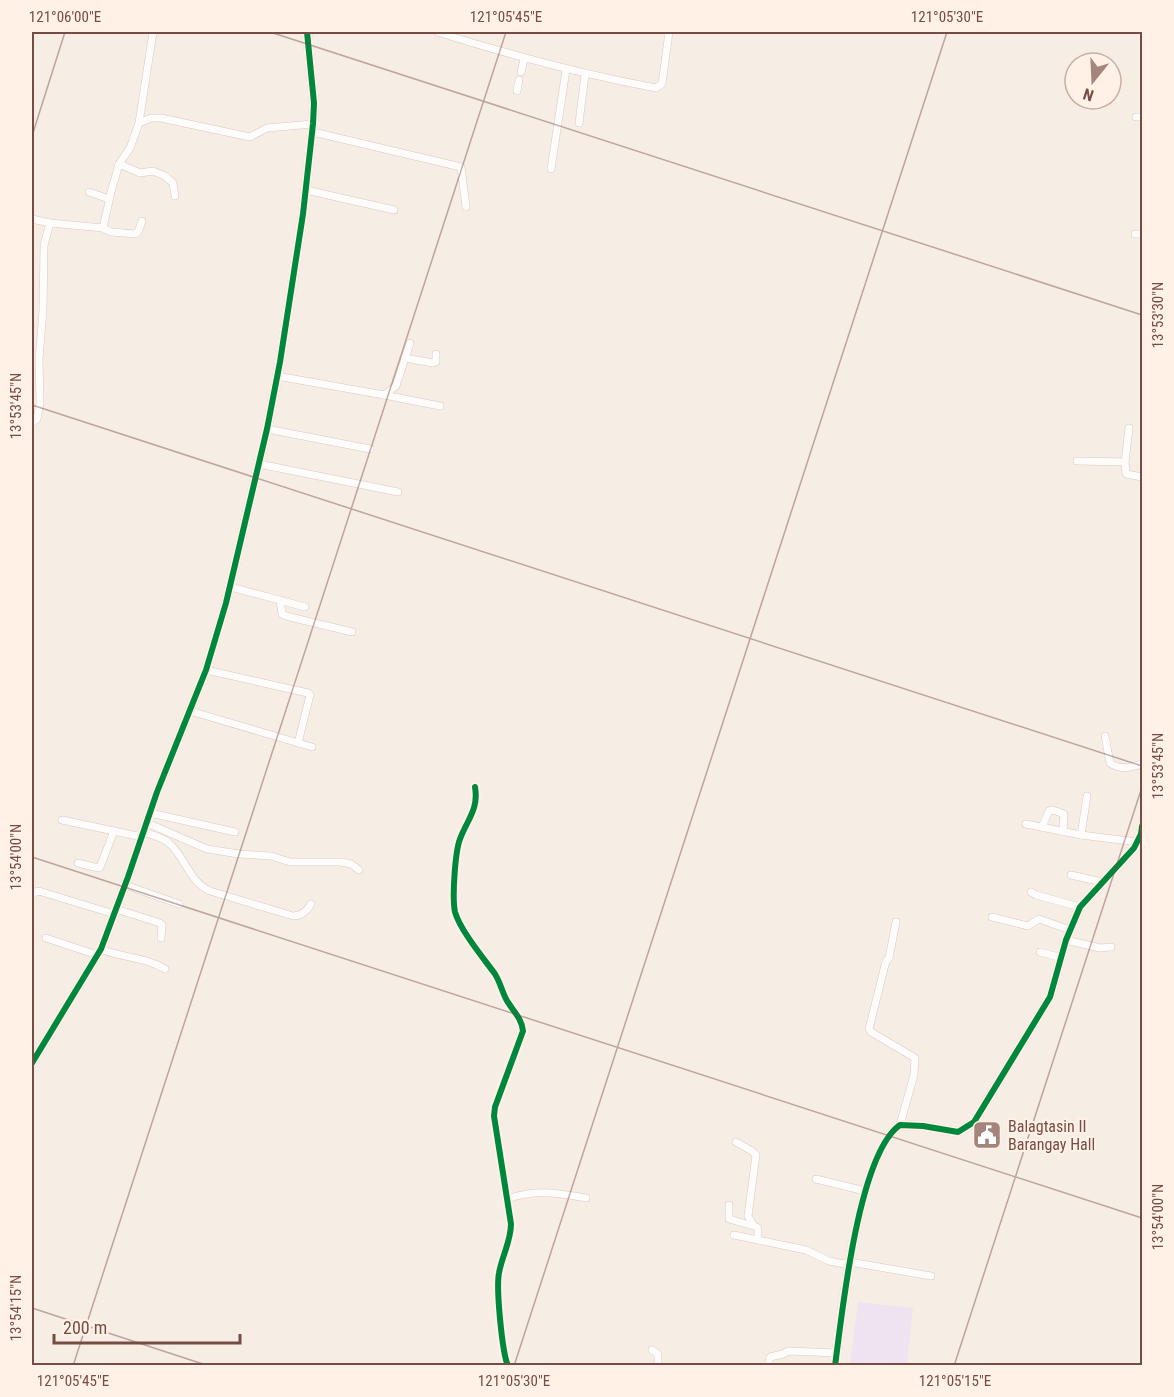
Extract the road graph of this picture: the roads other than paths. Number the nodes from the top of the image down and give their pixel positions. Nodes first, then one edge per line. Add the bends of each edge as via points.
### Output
1 (153, 32) edge
2 (307, 32) edge
3 (437, 32) edge
4 (669, 32) edge
5 (524, 59) junction
6 (566, 70) junction
7 (521, 72) dead end
8 (585, 75) junction
9 (519, 80) dead end
10 (517, 91) dead end
11 (139, 123) junction
12 (579, 123) dead end
13 (313, 128) junction
14 (119, 164) junction
15 (551, 169) dead end
16 (306, 190) junction
17 (89, 192) dead end
18 (175, 196) dead end
19 (109, 199) junction
20 (466, 207) dead end
21 (394, 210) dead end
22 (32, 219) edge
23 (142, 221) dead end
24 (50, 224) junction
25 (103, 228) junction
26 (410, 344) dead end
27 (35, 352) edge
28 (436, 354) dead end
29 (405, 358) junction
30 (277, 376) junction
31 (384, 395) junction
32 (440, 406) dead end
33 (32, 423) edge
34 (1129, 428) dead end
35 (267, 429) junction
36 (370, 449) dead end
37 (1077, 461) dead end
38 (1125, 462) junction
39 (259, 464) junction
40 (1143, 477) edge
41 (398, 492) dead end
42 (231, 587) junction
43 (280, 600) junction
44 (305, 607) dead end
45 (352, 632) dead end
46 (206, 670) junction
47 (190, 711) junction
48 (1105, 736) dead end
49 (298, 743) junction
50 (312, 747) dead end
51 (1143, 764) edge
52 (475, 787) dead end
53 (1087, 796) dead end
54 (150, 813) junction
55 (62, 820) dead end
56 (1026, 824) dead end
57 (1042, 827) junction
58 (114, 831) junction
59 (144, 831) junction
60 (235, 832) dead end
61 (1062, 832) junction
62 (1141, 834) edge
63 (1081, 835) junction
64 (78, 863) dead end
65 (359, 870) dead end
66 (1071, 875) dead end
67 (1102, 882) junction
68 (125, 885) junction
69 (33, 891) edge
70 (1032, 892) dead end
71 (179, 904) dead end
72 (311, 904) dead end
73 (1080, 907) junction
74 (115, 912) junction
75 (992, 917) dead end
76 (896, 922) dead end
77 (1070, 930) junction
78 (46, 938) dead end
79 (161, 938) dead end
80 (1066, 940) junction
81 (1111, 947) dead end
82 (99, 952) junction
83 (1040, 952) dead end
84 (1062, 958) junction
85 (165, 969) dead end
86 (32, 1063) edge
87 (900, 1125) junction
88 (736, 1142) dead end
89 (816, 1179) dead end
90 (865, 1191) junction
91 (586, 1198) dead end
92 (507, 1199) junction
93 (729, 1205) dead end
94 (753, 1225) junction
95 (734, 1235) dead end
96 (758, 1240) junction
97 (850, 1263) junction
98 (931, 1276) dead end
99 (652, 1350) dead end
100 (837, 1353) junction
101 (508, 1365) edge
102 (658, 1365) edge
103 (768, 1365) edge
104 (836, 1365) edge

1 - 11 street
2 - 13 street
3 - 5 street
4 - 8 street via 662,84 656,88
5 - 6 street
5 - 7 street
6 - 8 street
6 - 15 street
8 - 12 street
9 - 10 street
11 - 13 street via 161,118 250,137 267,128
11 - 14 street
13 - 16 street
13 - 20 street via 461,167
14 - 18 street via 140,173 153,171 165,176 172,183
14 - 19 street
16 - 21 street
16 - 30 street
17 - 19 street
19 - 25 street
22 - 24 street
23 - 25 street via 135,234
24 - 25 street
24 - 27 street via 44,245 43,310
26 - 29 street
27 - 33 street via 40,403 37,419
28 - 29 street via 433,363
29 - 31 street via 396,386
30 - 31 street
30 - 35 street
31 - 32 street
34 - 38 street
35 - 36 street
35 - 39 street
37 - 38 street
38 - 40 street via 1126,474
39 - 41 street
39 - 42 street
42 - 43 street
42 - 46 street
43 - 44 street
43 - 45 street via 282,614 286,616
46 - 47 street
46 - 49 street via 308,693
47 - 49 street
47 - 54 street
48 - 51 street via 1113,766
49 - 50 street
52 - 92 street via 473,814 458,847 456,915 498,978 523,1031 494,1116
53 - 63 street
54 - 59 street
54 - 60 street
55 - 58 street
56 - 57 street
57 - 61 street
57 - 61 street via 1053,810 1064,814
58 - 59 street
58 - 64 street via 100,867
59 - 65 street via 207,849 290,862 340,862
59 - 68 street
59 - 72 street via 170,843 203,888 293,916 308,911
61 - 63 street
62 - 63 street
62 - 67 street
66 - 67 street
67 - 73 street
68 - 71 street
68 - 74 street
69 - 74 street
70 - 73 street
73 - 77 street
74 - 79 street via 160,923
74 - 82 street
75 - 77 street via 1028,926 1039,919
76 - 87 street via 869,1029 915,1058
77 - 80 street
78 - 82 street
80 - 81 street
80 - 84 street
82 - 85 street via 147,960
82 - 86 street
83 - 84 street
84 - 87 street via 1045,1006 974,1122 958,1132
87 - 90 street via 881,1148
88 - 94 street via 756,1155 748,1216
89 - 90 street
90 - 97 street
91 - 92 street via 533,1192
92 - 101 street via 511,1232 498,1279
93 - 94 street via 729,1219
94 - 96 street via 758,1229
95 - 96 street
96 - 97 street
97 - 98 street
97 - 100 street
99 - 102 street via 658,1354
100 - 103 street via 788,1351 770,1357
100 - 104 street

